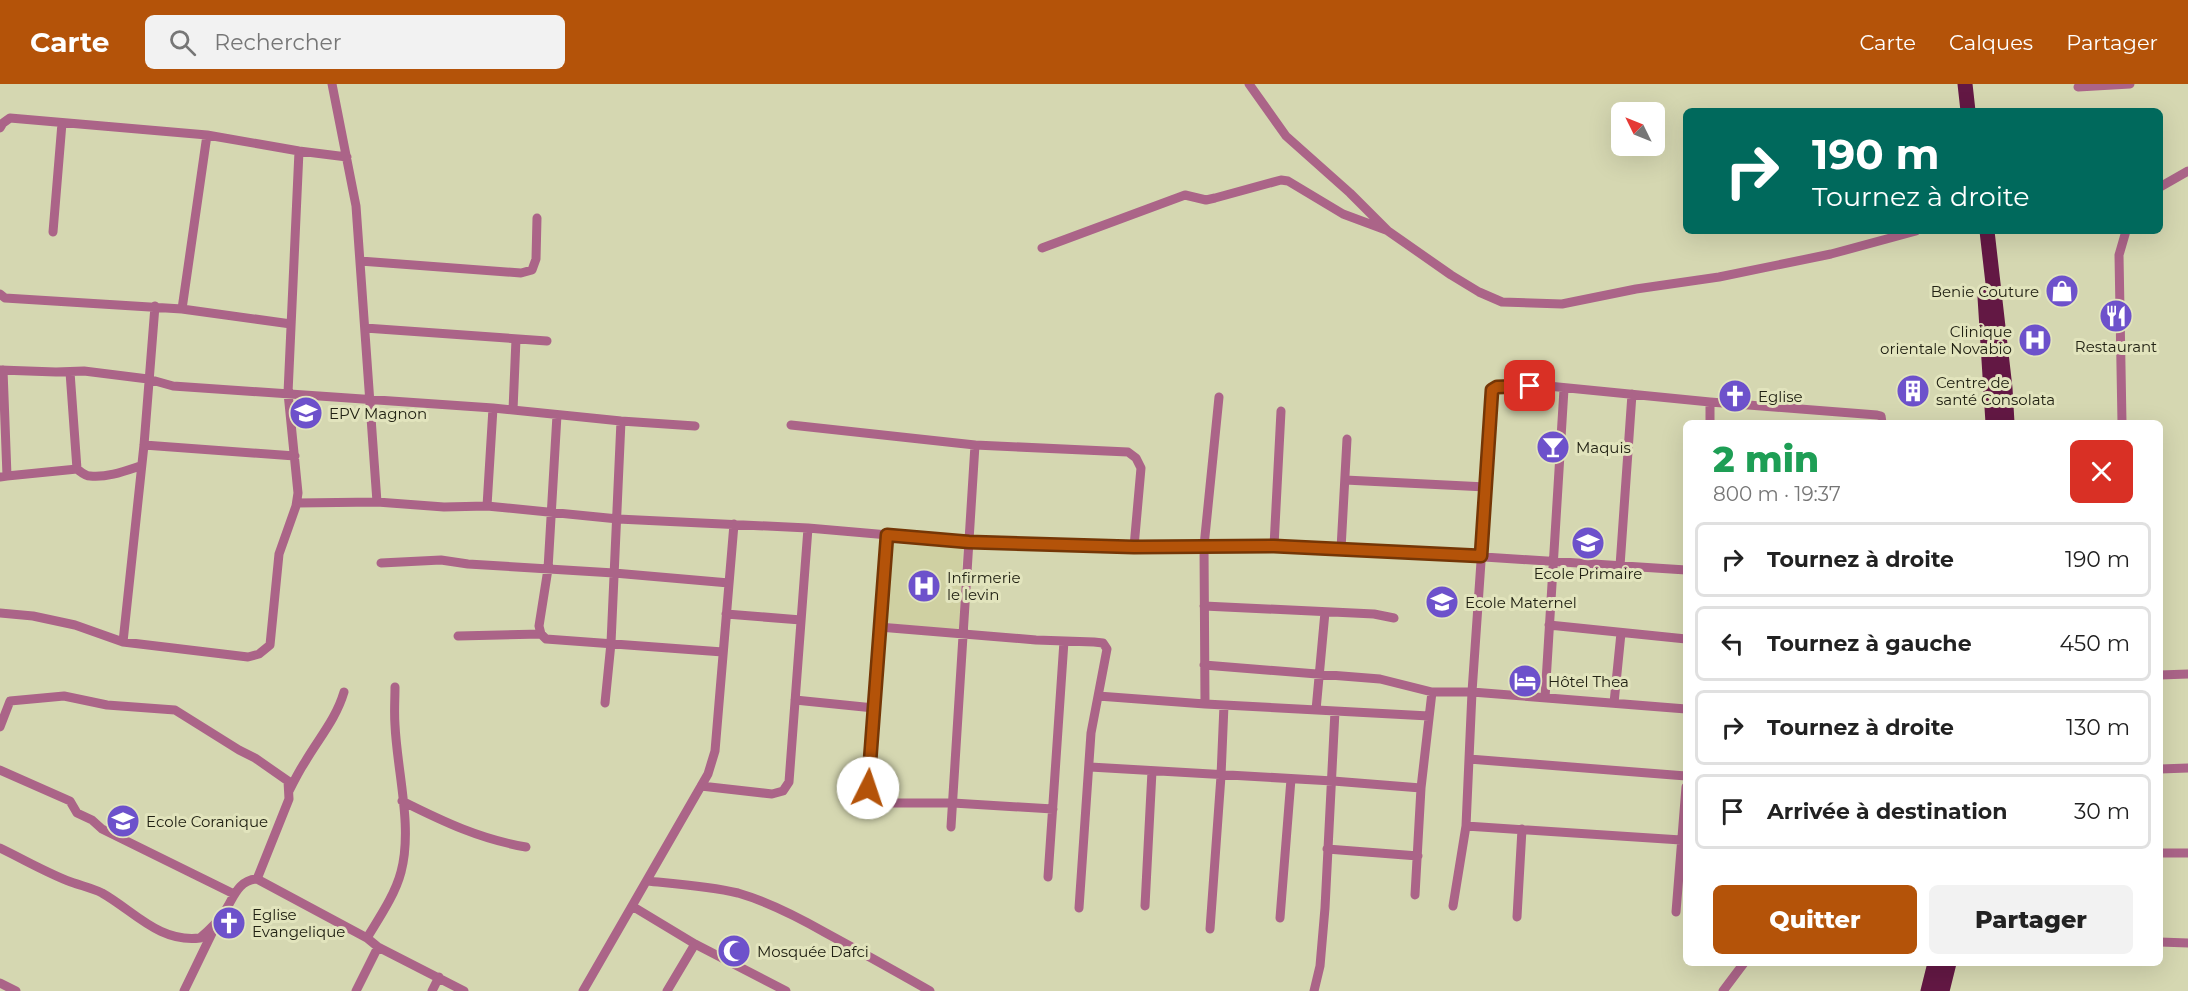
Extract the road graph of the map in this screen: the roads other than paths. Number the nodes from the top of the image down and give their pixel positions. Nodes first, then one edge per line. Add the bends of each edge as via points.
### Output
1 (332, 84) edge
2 (1249, 84) edge
3 (1965, 84) edge
4 (1974, 84) edge
5 (2130, 84) edge
6 (2078, 87) dead end
7 (1968, 108) edge
8 (1976, 108) edge
9 (62, 123) junction
10 (0, 128) edge
11 (207, 135) junction
12 (298, 151) junction
13 (347, 157) junction
14 (2188, 171) edge
15 (2163, 185) edge
16 (537, 218) dead end
17 (1389, 231) junction
18 (53, 232) dead end
19 (1905, 234) edge
20 (1977, 234) edge
21 (1987, 234) edge
22 (2125, 234) edge
23 (1042, 248) dead end
24 (360, 261) junction
25 (0, 294) edge
26 (155, 306) junction
27 (182, 309) junction
28 (291, 324) junction
29 (365, 328) junction
30 (516, 339) junction
31 (547, 341) dead end
32 (1, 370) edge
33 (70, 372) junction
34 (148, 379) junction
35 (1564, 389) junction
36 (288, 393) junction
37 (1632, 394) junction
38 (1220, 397) dead end
39 (369, 400) junction
40 (1710, 402) junction
41 (493, 408) junction
42 (513, 410) junction
43 (1281, 411) dead end
44 (558, 415) junction
45 (1710, 420) edge
46 (1882, 420) edge
47 (1993, 420) edge
48 (2007, 420) edge
49 (2122, 420) edge
50 (621, 421) junction
51 (790, 425) dead end
52 (695, 426) dead end
53 (1347, 439) dead end
54 (144, 445) junction
55 (975, 445) junction
56 (295, 456) junction
57 (140, 466) junction
58 (77, 469) junction
59 (3, 477) edge
60 (1345, 480) junction
61 (1486, 487) junction
62 (376, 502) junction
63 (297, 503) junction
64 (487, 506) junction
65 (552, 513) junction
66 (618, 519) junction
67 (734, 524) junction
68 (808, 528) junction
69 (887, 535) junction
70 (969, 542) junction
71 (1204, 546) junction
72 (1274, 546) junction
73 (1134, 547) junction
74 (1341, 549) junction
75 (1481, 556) junction
76 (381, 563) dead end
77 (1553, 563) junction
78 (1620, 566) junction
79 (548, 569) junction
80 (1683, 570) edge
81 (614, 573) junction
82 (729, 583) junction
83 (1204, 606) junction
84 (1325, 612) junction
85 (0, 613) edge
86 (726, 614) junction
87 (1394, 618) dead end
88 (801, 620) junction
89 (1549, 625) junction
90 (879, 627) junction
91 (1621, 633) junction
92 (542, 634) junction
93 (964, 635) junction
94 (458, 636) dead end
95 (1683, 639) edge
96 (1064, 641) junction
97 (123, 642) junction
98 (612, 643) junction
99 (723, 652) junction
100 (1204, 664) junction
101 (1319, 674) junction
102 (2188, 674) edge
103 (2163, 675) edge
104 (395, 687) dead end
105 (344, 692) dead end
106 (1432, 692) junction
107 (1472, 692) junction
108 (1098, 696) junction
109 (1545, 698) junction
110 (795, 700) junction
111 (605, 703) dead end
112 (1614, 703) junction
113 (1205, 704) junction
114 (1224, 705) junction
115 (874, 708) junction
116 (1683, 709) edge
117 (1316, 710) junction
118 (1335, 711) junction
119 (1429, 716) junction
120 (0, 727) edge
121 (1469, 759) junction
122 (1090, 767) junction
123 (2188, 768) edge
124 (2163, 769) edge
125 (0, 770) edge
126 (1152, 771) junction
127 (1221, 776) junction
128 (1683, 776) edge
129 (1291, 779) junction
130 (1333, 781) junction
131 (701, 786) junction
132 (1421, 788) junction
133 (289, 791) junction
134 (402, 801) junction
135 (953, 803) junction
136 (1053, 809) junction
137 (1683, 819) edge
138 (1466, 826) junction
139 (951, 827) dead end
140 (1522, 829) junction
141 (1681, 840) junction
142 (526, 847) dead end
143 (0, 848) edge
144 (1327, 849) junction
145 (2163, 853) edge
146 (2188, 853) edge
147 (1418, 856) junction
148 (1048, 877) dead end
149 (257, 879) junction
150 (647, 881) junction
151 (234, 894) junction
152 (1415, 895) dead end
153 (633, 906) junction
154 (1145, 906) dead end
155 (1453, 906) dead end
156 (1079, 908) dead end
157 (1676, 912) dead end
158 (1517, 917) dead end
159 (1280, 918) dead end
160 (217, 922) junction
161 (1210, 928) dead end
162 (368, 938) junction
163 (2163, 942) edge
164 (2188, 943) edge
165 (695, 944) junction
166 (378, 947) junction
167 (1742, 966) edge
168 (1934, 966) edge
169 (1948, 966) edge
170 (439, 977) junction
171 (0, 983) edge
172 (16, 991) edge
173 (184, 991) edge
174 (356, 991) edge
175 (432, 991) edge
176 (464, 991) edge
177 (583, 991) edge
178 (667, 991) edge
179 (786, 991) edge
180 (930, 991) edge
181 (1314, 991) edge
182 (1723, 991) edge
183 (1928, 991) edge
184 (1942, 991) edge

1 - 13 street
2 - 17 street via 1286,136
3 - 7 main road
4 - 8 main road
5 - 6 street
9 - 10 street via 10,118
9 - 11 street
9 - 18 street
11 - 12 street
11 - 27 street
12 - 13 street
12 - 28 street
13 - 24 street
14 - 15 street
16 - 24 street via 536,259 532,270 521,273
17 - 19 street via 1479,292 1502,302 1526,304 1562,304 1719,277
17 - 23 street via 1342,214 1281,180 1206,200 1185,195
20 - 47 main road
21 - 48 main road
22 - 49 street via 2119,255
24 - 29 street
25 - 26 street via 4,298
26 - 27 street
26 - 34 street
27 - 28 street
28 - 36 street
29 - 30 street
29 - 39 street
30 - 31 street
30 - 42 street
32 - 33 street
32 - 59 street
33 - 34 street
33 - 58 street
34 - 36 street via 173,386
34 - 54 street
35 - 37 street
35 - 61 street via 1538,385 1493,388
35 - 77 street
36 - 39 street
36 - 56 street
37 - 40 street
37 - 78 street
38 - 71 street
39 - 41 street
39 - 62 street
40 - 45 street
40 - 46 street via 1877,415
41 - 42 street
41 - 64 street
42 - 44 street
43 - 72 street
44 - 50 street
44 - 65 street
50 - 52 street
50 - 66 street
51 - 55 street
53 - 60 street
54 - 56 street
54 - 57 street
55 - 70 street
55 - 73 street via 1132,454 1141,468
56 - 63 street
57 - 58 street via 91,477
57 - 97 street
58 - 59 street
60 - 61 street
60 - 74 street
61 - 75 street
62 - 63 street
62 - 64 street
63 - 97 street via 279,554 270,645 259,654 248,657
64 - 65 street
65 - 66 street
65 - 79 street
66 - 67 street
66 - 81 street
67 - 68 street
67 - 82 street
68 - 69 street
68 - 88 street
69 - 70 street
69 - 90 street
70 - 73 street
70 - 93 street
71 - 72 street
71 - 73 street
71 - 83 street
72 - 74 street
74 - 75 street
75 - 77 street
75 - 107 street
76 - 79 street via 428,560
77 - 78 street
77 - 89 street
78 - 80 street
79 - 81 street
79 - 92 street via 539,626
81 - 82 street
81 - 98 street
82 - 86 street
83 - 84 street
83 - 100 street
84 - 87 street
84 - 101 street
85 - 97 street via 75,625
86 - 88 street
86 - 99 street
88 - 110 street
89 - 91 street
89 - 109 street
90 - 93 street
90 - 115 street
91 - 95 street
91 - 112 street
92 - 94 street
92 - 98 street via 546,639
93 - 96 street
93 - 135 street
96 - 108 street via 1102,643 1107,649
96 - 136 street
98 - 99 street
98 - 111 street
99 - 131 street via 715,751
100 - 101 street
100 - 113 street
101 - 106 street via 1380,679
101 - 117 street
102 - 103 street
104 - 134 street via 394,724
105 - 133 street via 339,708
106 - 107 street
106 - 119 street
107 - 109 street
107 - 121 street
108 - 113 street
108 - 122 street
109 - 112 street
110 - 115 street
110 - 131 street via 789,782 783,791 772,794
112 - 116 street
113 - 114 street
114 - 117 street
114 - 127 street
115 - 135 street via 868,788 872,798 884,802
117 - 118 street
118 - 119 street
118 - 130 street
119 - 132 street
120 - 133 street via 10,701 64,696 107,705 175,710 288,781
121 - 128 street
121 - 138 street
122 - 126 street
122 - 156 street
123 - 124 street
125 - 151 street via 70,801 77,813 102,829
126 - 127 street
126 - 154 street
127 - 129 street
127 - 161 street
129 - 130 street
129 - 159 street
130 - 132 street
130 - 144 street
131 - 150 street
132 - 147 street
133 - 149 street
134 - 142 street via 453,826
134 - 162 street via 405,855 401,874
135 - 136 street
135 - 139 street
136 - 148 street
137 - 141 street
138 - 140 street
138 - 155 street
140 - 141 street
140 - 158 street
141 - 157 street
143 - 160 street via 103,894 167,935 200,938
144 - 147 street
144 - 181 street via 1320,966
145 - 146 street
147 - 152 street
149 - 151 street via 249,880
149 - 162 street
150 - 153 street
150 - 180 street via 738,893 764,902
151 - 160 street
153 - 165 street
153 - 177 street
160 - 173 street
162 - 166 street
163 - 164 street
165 - 178 street
165 - 179 street
166 - 170 street
166 - 174 street
167 - 182 street
168 - 183 main road
169 - 184 main road
170 - 175 street
170 - 176 street
171 - 172 street

